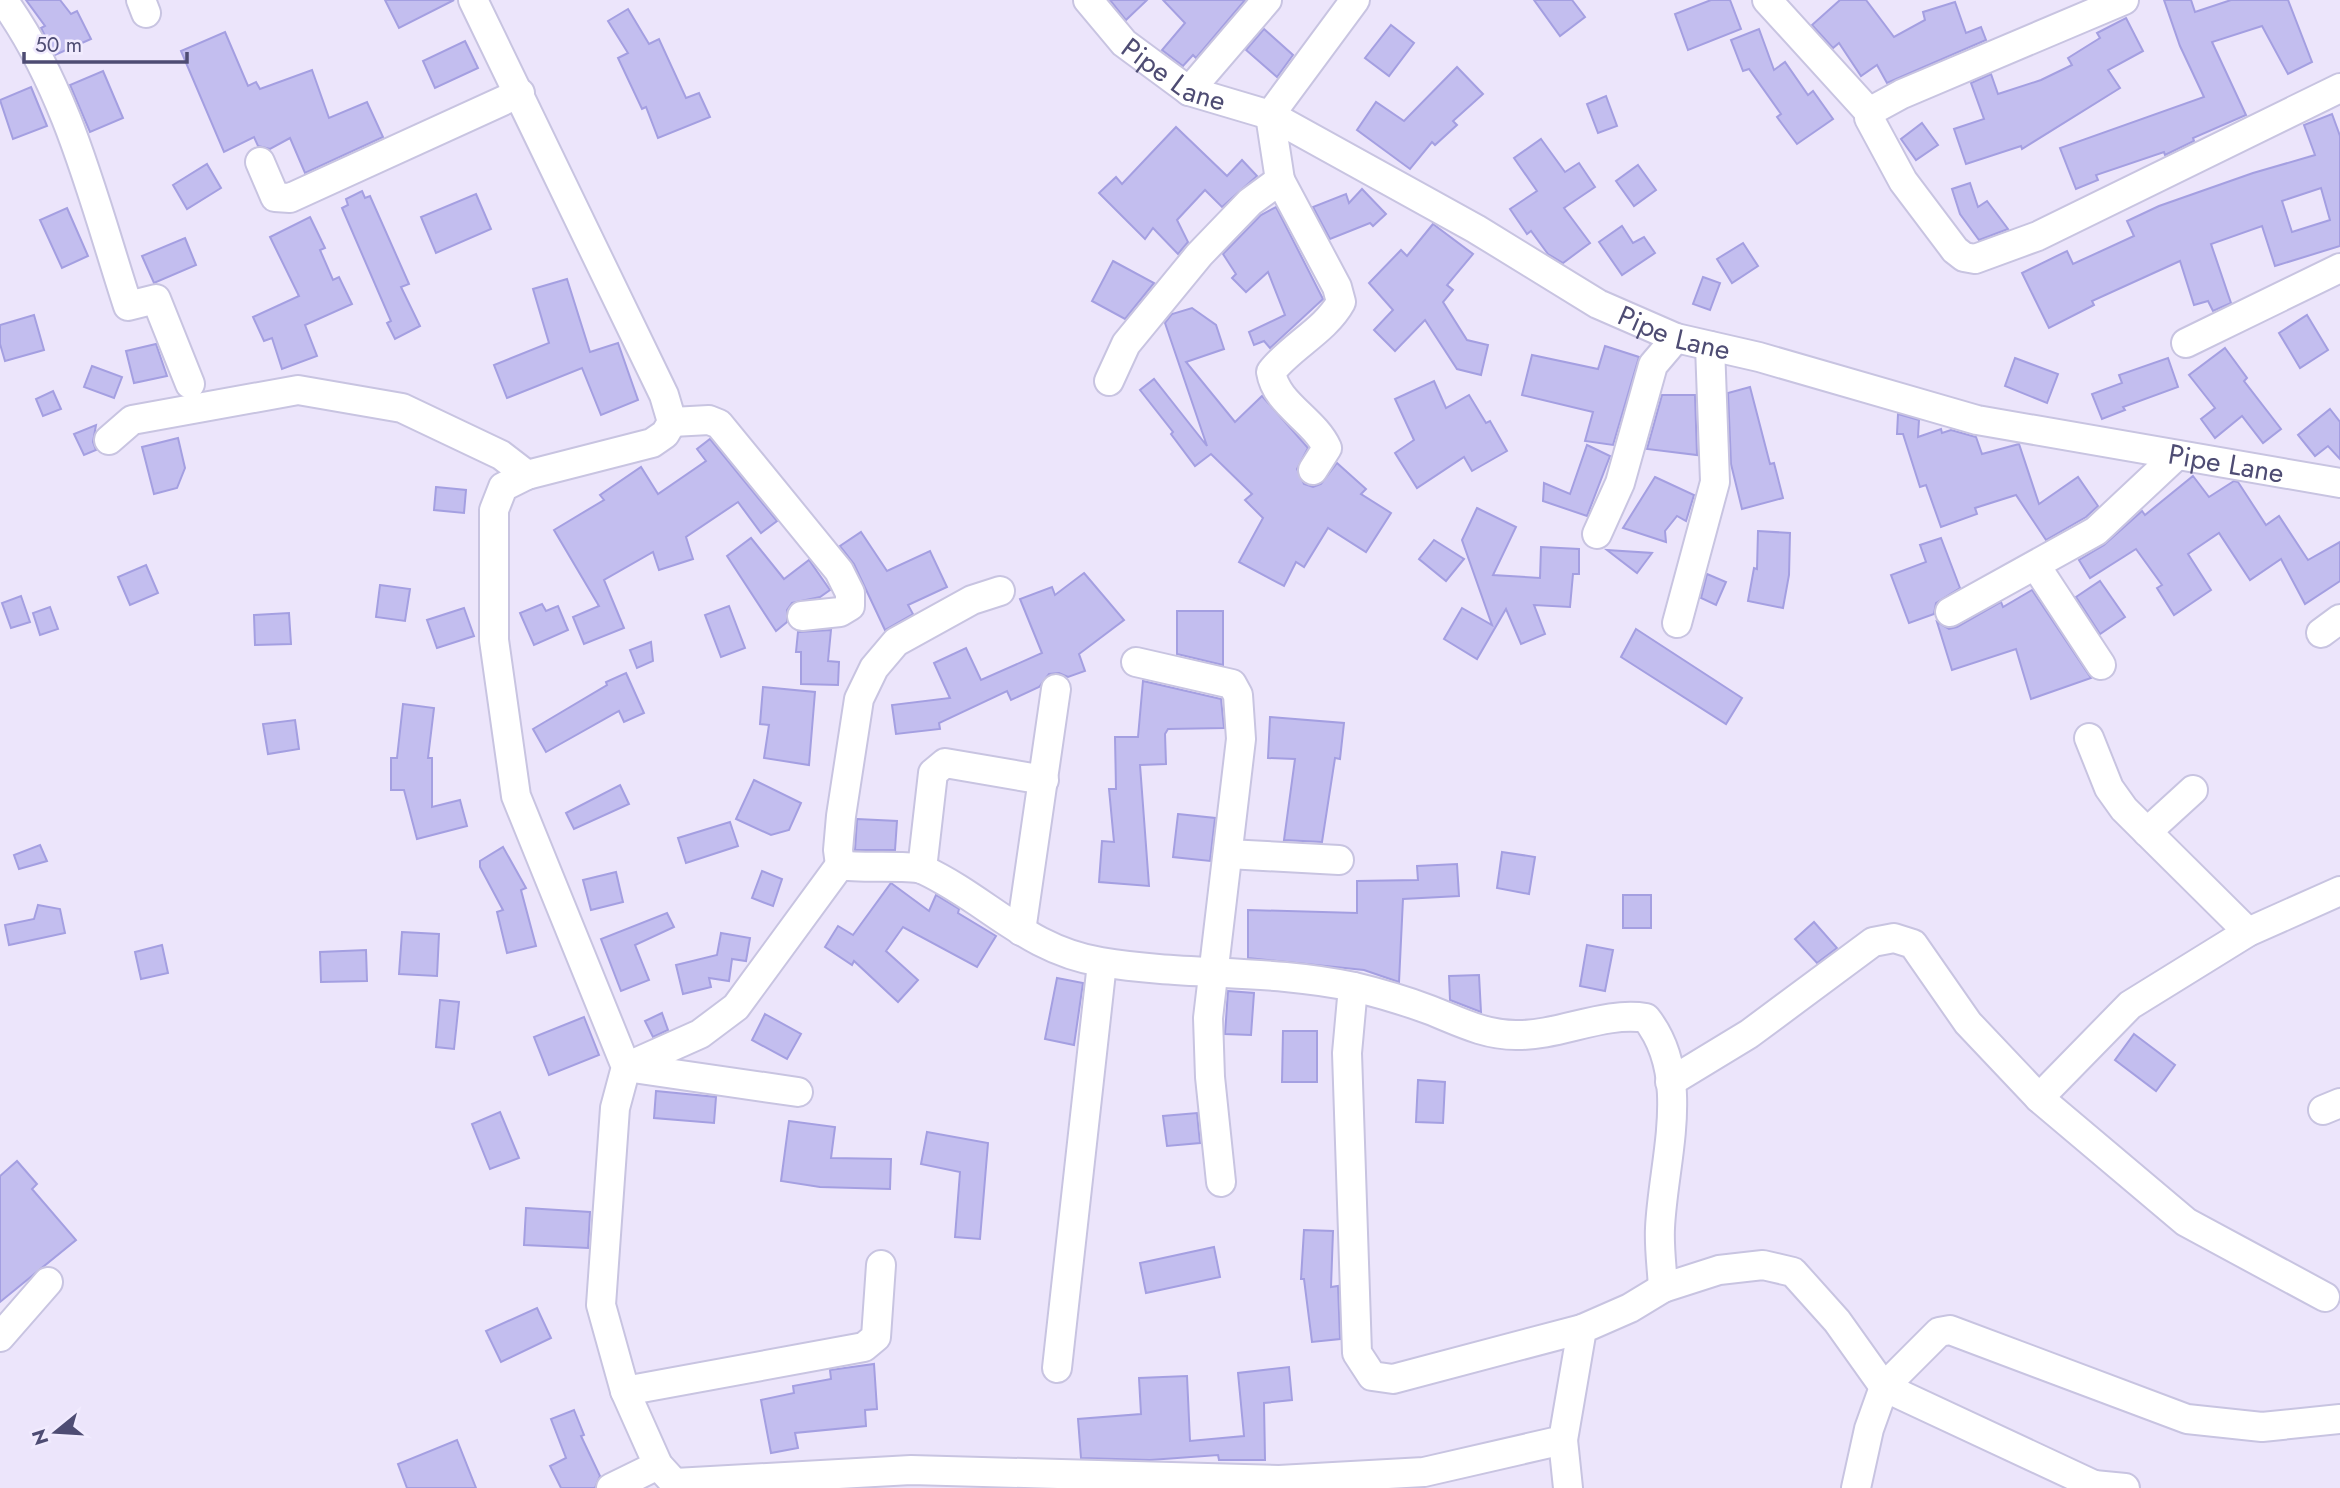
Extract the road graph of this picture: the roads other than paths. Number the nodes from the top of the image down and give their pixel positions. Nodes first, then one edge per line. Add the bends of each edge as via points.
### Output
1 (3, 0) edge
2 (473, 0) edge
3 (1088, 0) edge
4 (1267, 0) edge
5 (1355, 0) edge
6 (1767, 0) edge
7 (2124, 0) edge
8 (2340, 88) edge
9 (1189, 91) junction
10 (520, 93) junction
11 (1869, 112) junction
12 (1270, 115) junction
13 (260, 162) dead end
14 (1280, 180) junction
15 (2340, 268) edge
16 (1676, 338) junction
17 (2186, 343) dead end
18 (1710, 346) junction
19 (1109, 382) dead end
20 (190, 384) dead end
21 (672, 422) junction
22 (109, 440) dead end
23 (2177, 455) junction
24 (1313, 470) dead end
25 (527, 475) junction
26 (2340, 483) edge
27 (1597, 534) dead end
28 (2036, 566) junction
29 (1000, 591) dead end
30 (1950, 612) dead end
31 (802, 615) dead end
32 (1677, 623) dead end
33 (1136, 662) dead end
34 (2101, 665) dead end
35 (1056, 689) dead end
36 (2089, 738) dead end
37 (1044, 780) junction
38 (2193, 790) dead end
39 (2147, 832) junction
40 (1228, 854) junction
41 (1339, 860) dead end
42 (840, 865) junction
43 (922, 869) junction
44 (2340, 891) edge
45 (1021, 931) junction
46 (2248, 932) junction
47 (1102, 963) junction
48 (1215, 971) junction
49 (1353, 987) junction
50 (626, 1067) junction
51 (1670, 1082) junction
52 (798, 1092) dead end
53 (2039, 1098) junction
54 (1221, 1182) dead end
55 (880, 1265) dead end
56 (48, 1282) dead end
57 (1663, 1288) junction
58 (2325, 1297) dead end
59 (1582, 1329) junction
60 (0, 1337) edge
61 (1056, 1368) dead end
62 (1884, 1387) junction
63 (625, 1391) junction
64 (2340, 1419) edge
65 (1563, 1440) junction
66 (671, 1479) edge
67 (2093, 1486) edge
68 (611, 1488) edge
69 (1568, 1488) edge
70 (1856, 1488) edge
71 (2125, 1488) edge

1 - 20 street via 59,96 128,306 156,299
2 - 10 street
3 - 9 street, Pipe Lane via 1124,43
4 - 9 street
5 - 12 street
6 - 11 street
7 - 11 street
8 - 11 street via 2038,236 1975,259 1955,250 1903,181
9 - 12 street, Pipe Lane
10 - 13 street via 290,198 275,197
10 - 21 street via 664,395
12 - 14 street
12 - 16 street, Pipe Lane via 1476,229 1598,304
14 - 19 street via 1250,202 1199,255 1126,344
14 - 24 street via 1341,302 1334,315 1271,372 1273,387 1321,433 1328,448
15 - 17 street
16 - 18 street, Pipe Lane
16 - 27 street via 1653,365 1620,483
18 - 23 street, Pipe Lane via 1978,420
18 - 32 street via 1715,482
21 - 25 street via 666,435 652,443
21 - 31 street via 709,420 719,425 839,571 850,593 850,606 840,612
22 - 25 street via 132,420 298,390 402,408 501,455
23 - 26 street, Pipe Lane
23 - 28 street via 2096,531
25 - 50 street via 503,486 494,510 494,640 516,796
28 - 30 street
28 - 34 street
29 - 42 street via 972,600 896,642 874,668 859,699 841,816
33 - 40 street via 1232,684 1238,695 1241,739
35 - 37 street
36 - 39 street via 2109,788
37 - 43 street via 945,764 937,768
37 - 45 street
38 - 39 street
39 - 46 street
40 - 41 street
40 - 48 street
42 - 43 street
42 - 50 street via 736,1007 700,1034
43 - 45 street
44 - 46 street
45 - 47 street via 1052,950
46 - 53 street via 2130,1005
47 - 48 street
47 - 61 street
48 - 49 street
48 - 54 street via 1209,1042
49 - 51 street via 1473,1029 1516,1035 1628,1015 1646,1018 1659,1034
49 - 59 street via 1347,1053 1357,1353 1372,1376 1393,1379
50 - 52 street
50 - 63 street via 614,1108 601,1306
51 - 53 street via 1749,1034 1873,942 1894,938 1913,944 1968,1023
51 - 57 street via 1672,1107 1660,1230
53 - 58 street via 2186,1222
55 - 63 street via 876,1337 864,1347
56 - 60 street
57 - 59 street
57 - 62 street via 1719,1270 1763,1265 1793,1272 1837,1321
59 - 65 street
62 - 64 street via 1938,1332 1950,1330 2187,1419 2262,1427
62 - 67 street
62 - 70 street
63 - 66 street
65 - 66 street via 1424,1472 1279,1480 911,1470
65 - 69 street
66 - 68 street
67 - 71 street

